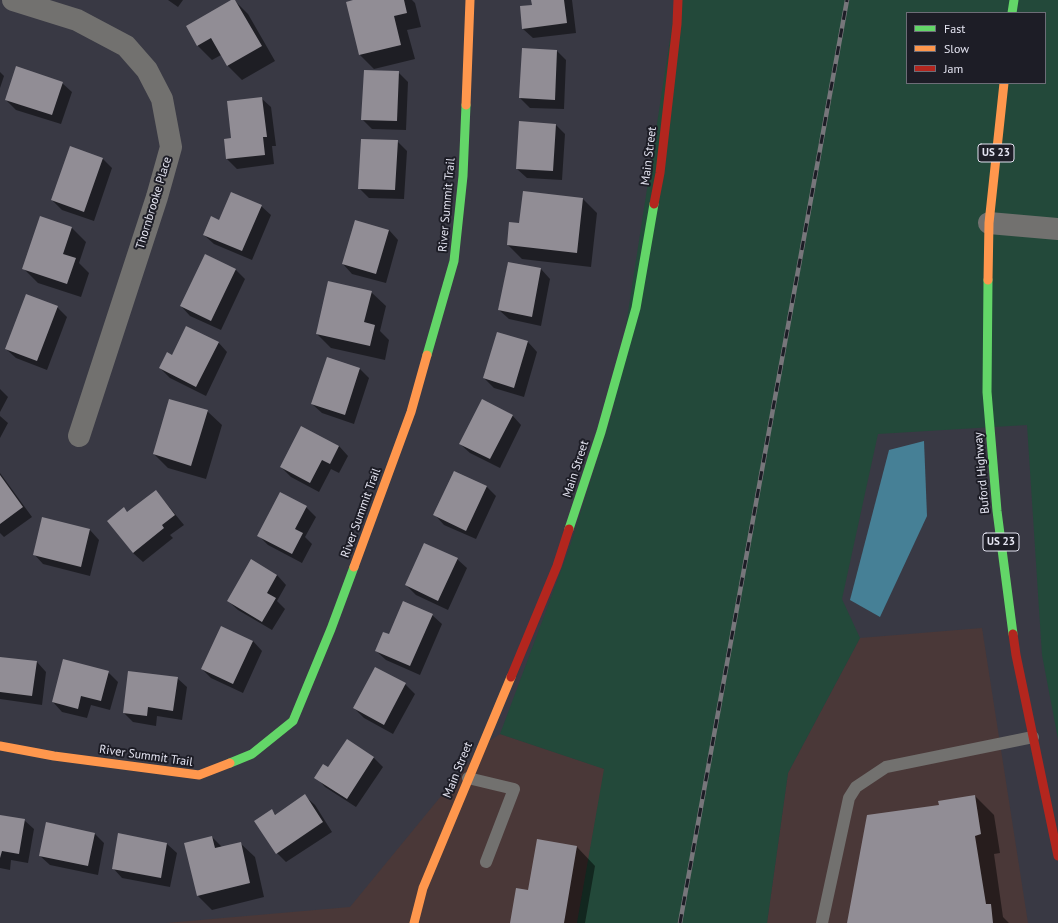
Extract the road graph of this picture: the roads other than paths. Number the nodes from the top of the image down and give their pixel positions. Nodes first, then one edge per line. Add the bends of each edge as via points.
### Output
1 (13, 0) edge
2 (470, 0) edge
3 (678, 0) edge
4 (1014, 0) edge
5 (1012, 12) edge
6 (1004, 84) edge
7 (989, 224) junction
8 (1058, 229) edge
9 (79, 436) dead end
10 (1033, 737) junction
11 (0, 746) edge
12 (468, 778) junction
13 (1058, 856) edge
14 (486, 862) dead end
15 (414, 923) edge
16 (822, 923) edge

1 - 9 street, Thornbrooke Place via 77,20 126,46 147,70 162,99 170,148 157,197
2 - 11 street, River Summit Trail via 463,176 454,261 411,412 331,629 293,721 252,754 199,775 54,756
3 - 12 street, Main Street via 660,174 636,308 601,432 556,566
4 - 5 street
6 - 7 street, Buford Highway / US 23
7 - 8 street
7 - 10 street, Buford Highway / US 23 via 987,392 994,479 1016,655
10 - 13 street, Buford Highway / US 23
10 - 16 lane via 886,767 856,787 849,798
12 - 14 lane via 514,789
12 - 15 street, Main Street via 423,888

